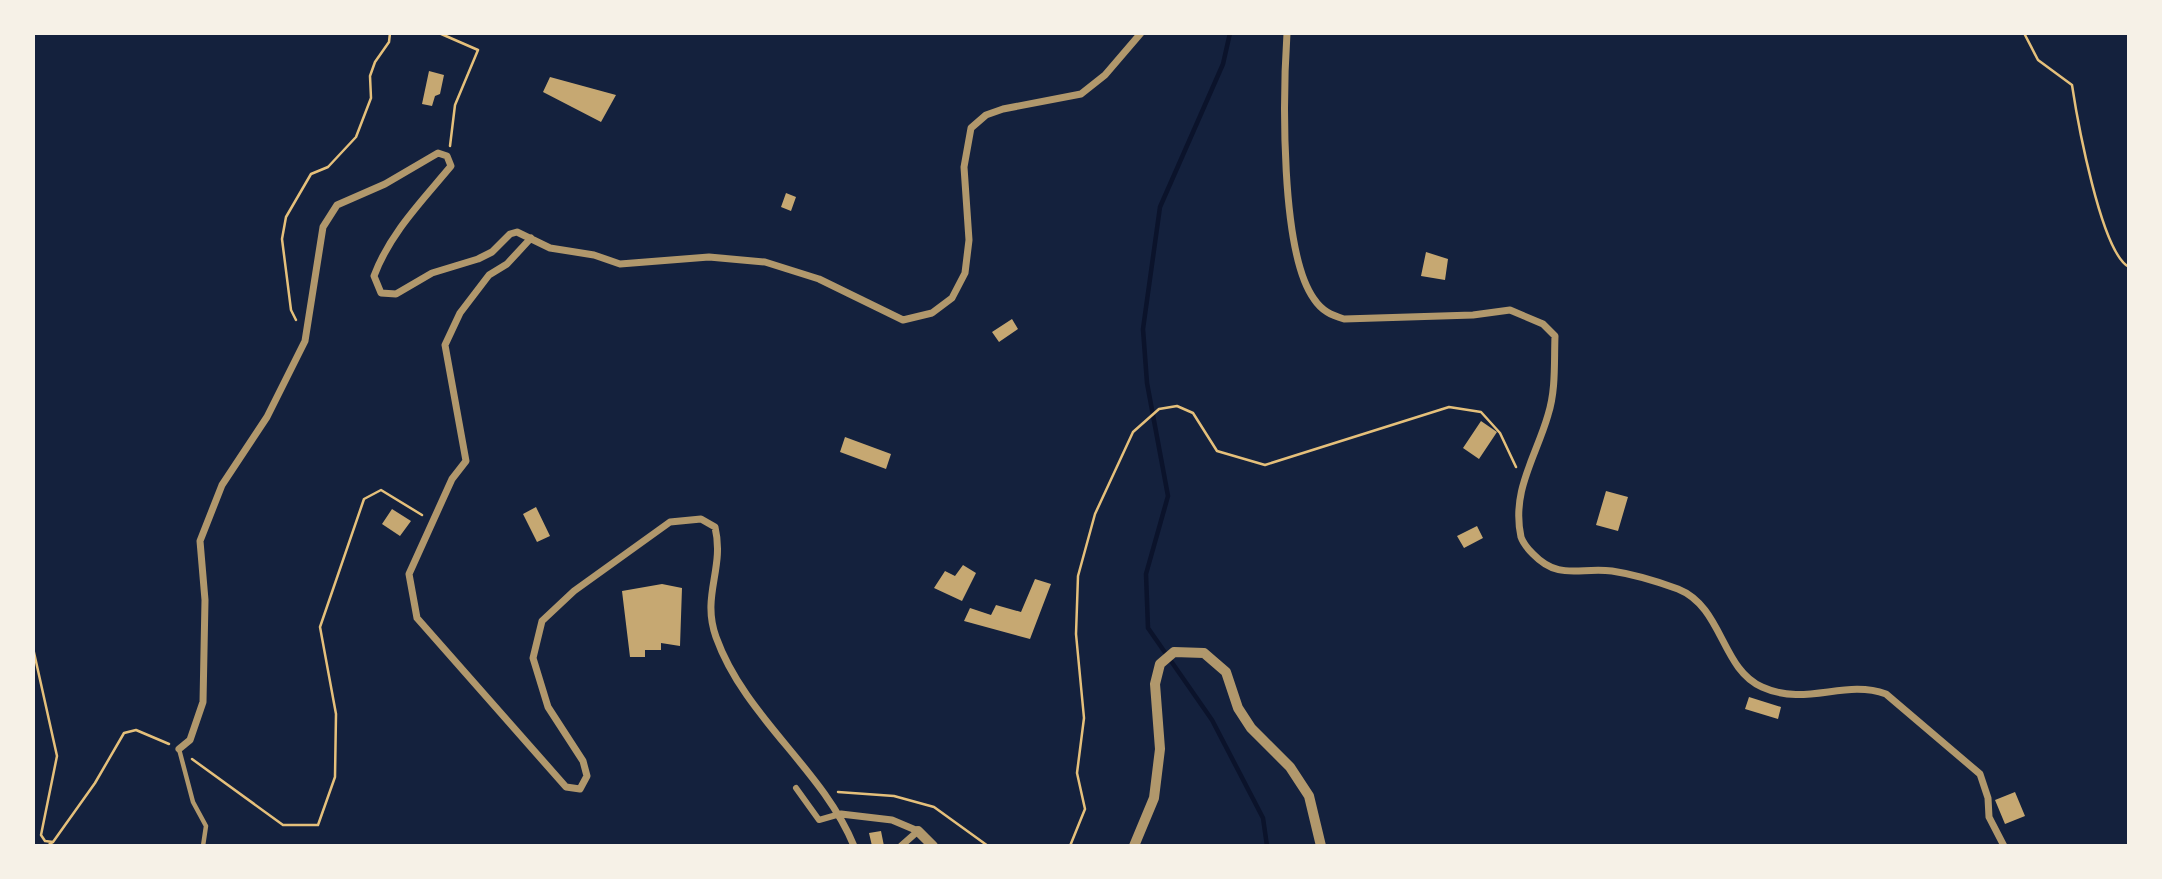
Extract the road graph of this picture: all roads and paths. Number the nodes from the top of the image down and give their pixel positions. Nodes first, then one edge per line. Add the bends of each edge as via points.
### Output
1 (390, 33) edge
2 (439, 33) edge
3 (1141, 33) edge
4 (1287, 33) edge
5 (2024, 33) edge
6 (447, 156) junction
7 (531, 238) junction
8 (2129, 267) edge
9 (305, 341) junction
10 (1522, 480) junction
11 (433, 522) junction
12 (33, 648) edge
13 (179, 749) junction
14 (796, 788) dead end
15 (825, 794) junction
16 (841, 814) junction
17 (918, 831) junction
18 (53, 842) junction
19 (47, 846) edge
20 (203, 846) edge
21 (854, 846) edge
22 (901, 846) edge
23 (933, 846) edge
24 (988, 846) edge
25 (1070, 846) edge
26 (1134, 846) edge
27 (1321, 846) edge
28 (2004, 846) edge

1 - 9 path via 370,76 371,98 356,136 328,167 311,174 286,217 282,239 291,310
2 - 6 path via 478,50 455,105
3 - 7 street via 1105,75 1081,94 1003,109 986,115 971,128 964,167 969,240 965,273 952,298 932,313 902,320 819,279 765,261 709,257 620,264 550,248
4 - 10 street via 1293,251 1313,299 1327,314 1344,319 1510,310 1543,324 1555,336 1554,380 1549,412
5 - 8 path via 2038,60 2072,85 2082,151 2109,235
6 - 7 street via 451,166 382,256 374,276 381,293 396,294 432,274 478,260 510,234
6 - 9 street via 438,153 337,205 323,226
7 - 11 street via 507,264 489,275 460,313 445,345 466,461 452,479
9 - 13 street via 260,429 222,485 200,541 205,600 203,702 190,740
10 - 25 path via 1500,433 1481,412 1449,407 1265,465 1217,451 1193,413 1177,406 1159,409 1147,418 1133,432 1111,476 1078,576 1076,634 1084,718 1077,773 1085,809
10 - 28 street via 1518,512 1522,540 1534,556 1555,571 1612,571 1680,590 1717,625 1741,674 1763,688 1791,696 1852,688 1886,694 1980,774 1989,798 1989,817
11 - 13 path via 381,490 364,499 320,627 336,714 335,777 318,825 283,825
11 - 15 street via 409,574 417,618 566,787 580,789 587,776 583,761 548,707 533,658 542,621 574,591 670,523 701,519 715,527 718,555 709,603 716,638 748,700
12 - 18 path via 57,756 41,835
13 - 18 path via 136,730 124,733
13 - 20 lane via 193,802 206,826
14 - 16 street via 819,820
15 - 16 street
15 - 24 path via 846,790 934,807
16 - 17 street via 892,820
16 - 21 street
17 - 22 street
17 - 23 street
18 - 19 path
26 - 27 street via 1153,797 1160,749 1155,684 1160,664 1174,652 1204,653 1226,672 1238,708 1251,728 1290,767 1309,796

